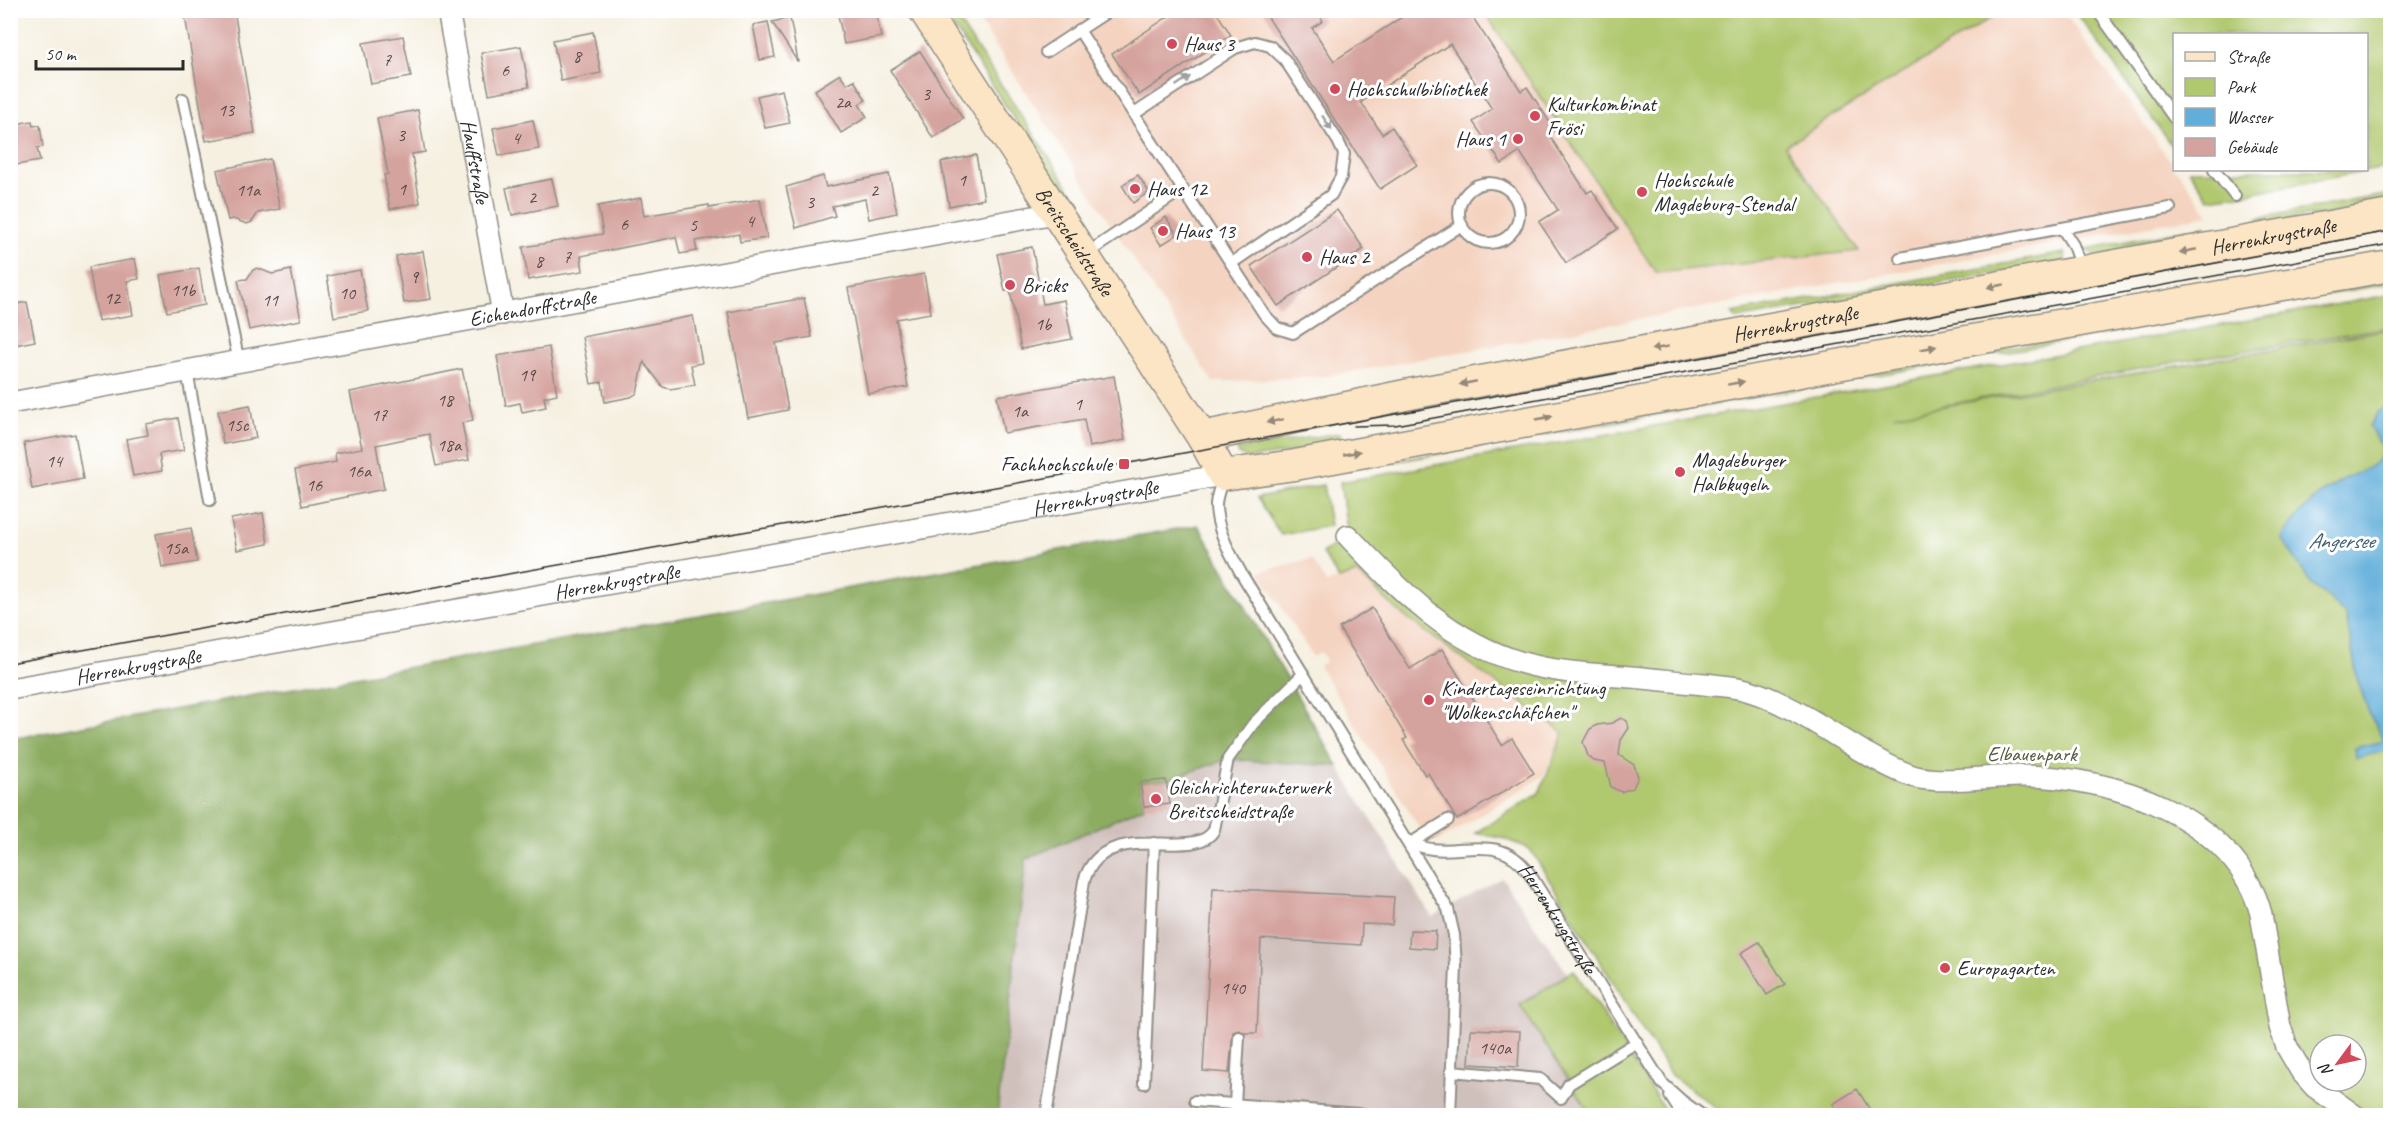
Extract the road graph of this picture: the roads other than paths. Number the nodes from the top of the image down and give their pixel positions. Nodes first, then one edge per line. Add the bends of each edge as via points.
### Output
1 (448, 10) edge
2 (924, 10) edge
3 (1110, 10) edge
4 (2097, 10) edge
5 (1079, 30) junction
6 (1046, 52) dead end
7 (183, 99) dead end
8 (1134, 114) junction
9 (2173, 115) edge
10 (2215, 171) edge
11 (1183, 189) junction
12 (2235, 196) dead end
13 (2170, 208) dead end
14 (1055, 213) junction
15 (2391, 215) edge
16 (1462, 225) junction
17 (2062, 228) junction
18 (1083, 256) junction
19 (1900, 258) dead end
20 (1232, 263) junction
21 (2391, 266) edge
22 (2081, 271) junction
23 (504, 314) junction
24 (238, 362) junction
25 (187, 371) junction
26 (10, 403) edge
27 (1202, 437) junction
28 (1223, 475) junction
29 (210, 500) dead end
30 (1348, 536) dead end
31 (1302, 675) junction
32 (10, 689) edge
33 (1448, 820) dead end
34 (1407, 839) junction
35 (1154, 843) junction
36 (1239, 1037) dead end
37 (1637, 1042) junction
38 (1451, 1071) junction
39 (1144, 1083) dead end
40 (1662, 1083) junction
41 (1195, 1101) dead end
42 (1235, 1104) junction
43 (1046, 1116) edge
44 (1384, 1116) edge
45 (1450, 1116) edge
46 (1683, 1116) edge
47 (1703, 1116) edge
48 (2355, 1116) edge

1 - 23 street, Hauffstraße
2 - 14 street, Breitscheidstraße
3 - 5 lane
4 - 9 lane
5 - 6 lane
5 - 8 lane
7 - 24 lane
8 - 11 lane
8 -> 20 lane via 1234,48 1255,42 1270,46 1285,60 1344,154 1341,177 1331,195
10 - 12 lane
11 - 18 lane
11 - 20 lane
13 - 17 lane
14 - 18 street, Breitscheidstraße
14 - 23 street, Eichendorffstraße
15 -> 22 street, Herrenkrugstraße
16 - 16 lane via 1462,201 1480,184 1499,184 1517,202 1518,222 1503,239 1479,241
16 - 20 lane via 1293,333 1277,328 1264,314
17 - 19 lane
17 - 22 lane via 2073,245
18 - 27 street, Breitscheidstraße
28 -> 21 street, Herrenkrugstraße
22 -> 27 street, Herrenkrugstraße via 1360,403
23 - 24 street, Eichendorffstraße
24 - 25 street, Eichendorffstraße
25 - 26 street, Eichendorffstraße
25 - 29 lane
27 - 28 street, Breitscheidstraße
28 - 31 lane via 1215,504 1225,540 1257,603
28 - 32 street, Herrenkrugstraße
30 - 48 street via 1427,613 1470,641 1513,660 1570,672 1747,690 1775,701 1896,770 1917,777 2023,776 2087,782 2133,794 2173,812 2217,844 2243,872 2261,914 2280,1027 2287,1047 2315,1087
31 - 34 lane
31 - 35 lane via 1253,724 1228,759 1214,830 1209,837 1195,842
33 - 34 lane
34 - 37 lane, Herrenkrugstraße via 1436,850 1489,848 1516,857
34 - 38 lane via 1446,904 1452,924 1455,954
35 - 39 lane
35 - 43 lane via 1133,843 1109,851 1085,876
36 - 42 lane
37 - 38 lane via 1569,1084 1561,1098 1540,1079
37 - 40 lane, Herrenkrugstraße
38 - 45 lane
40 - 46 lane, Herrenkrugstraße
40 - 47 lane, Herrenkrugstraße
41 - 42 lane
42 - 44 lane

